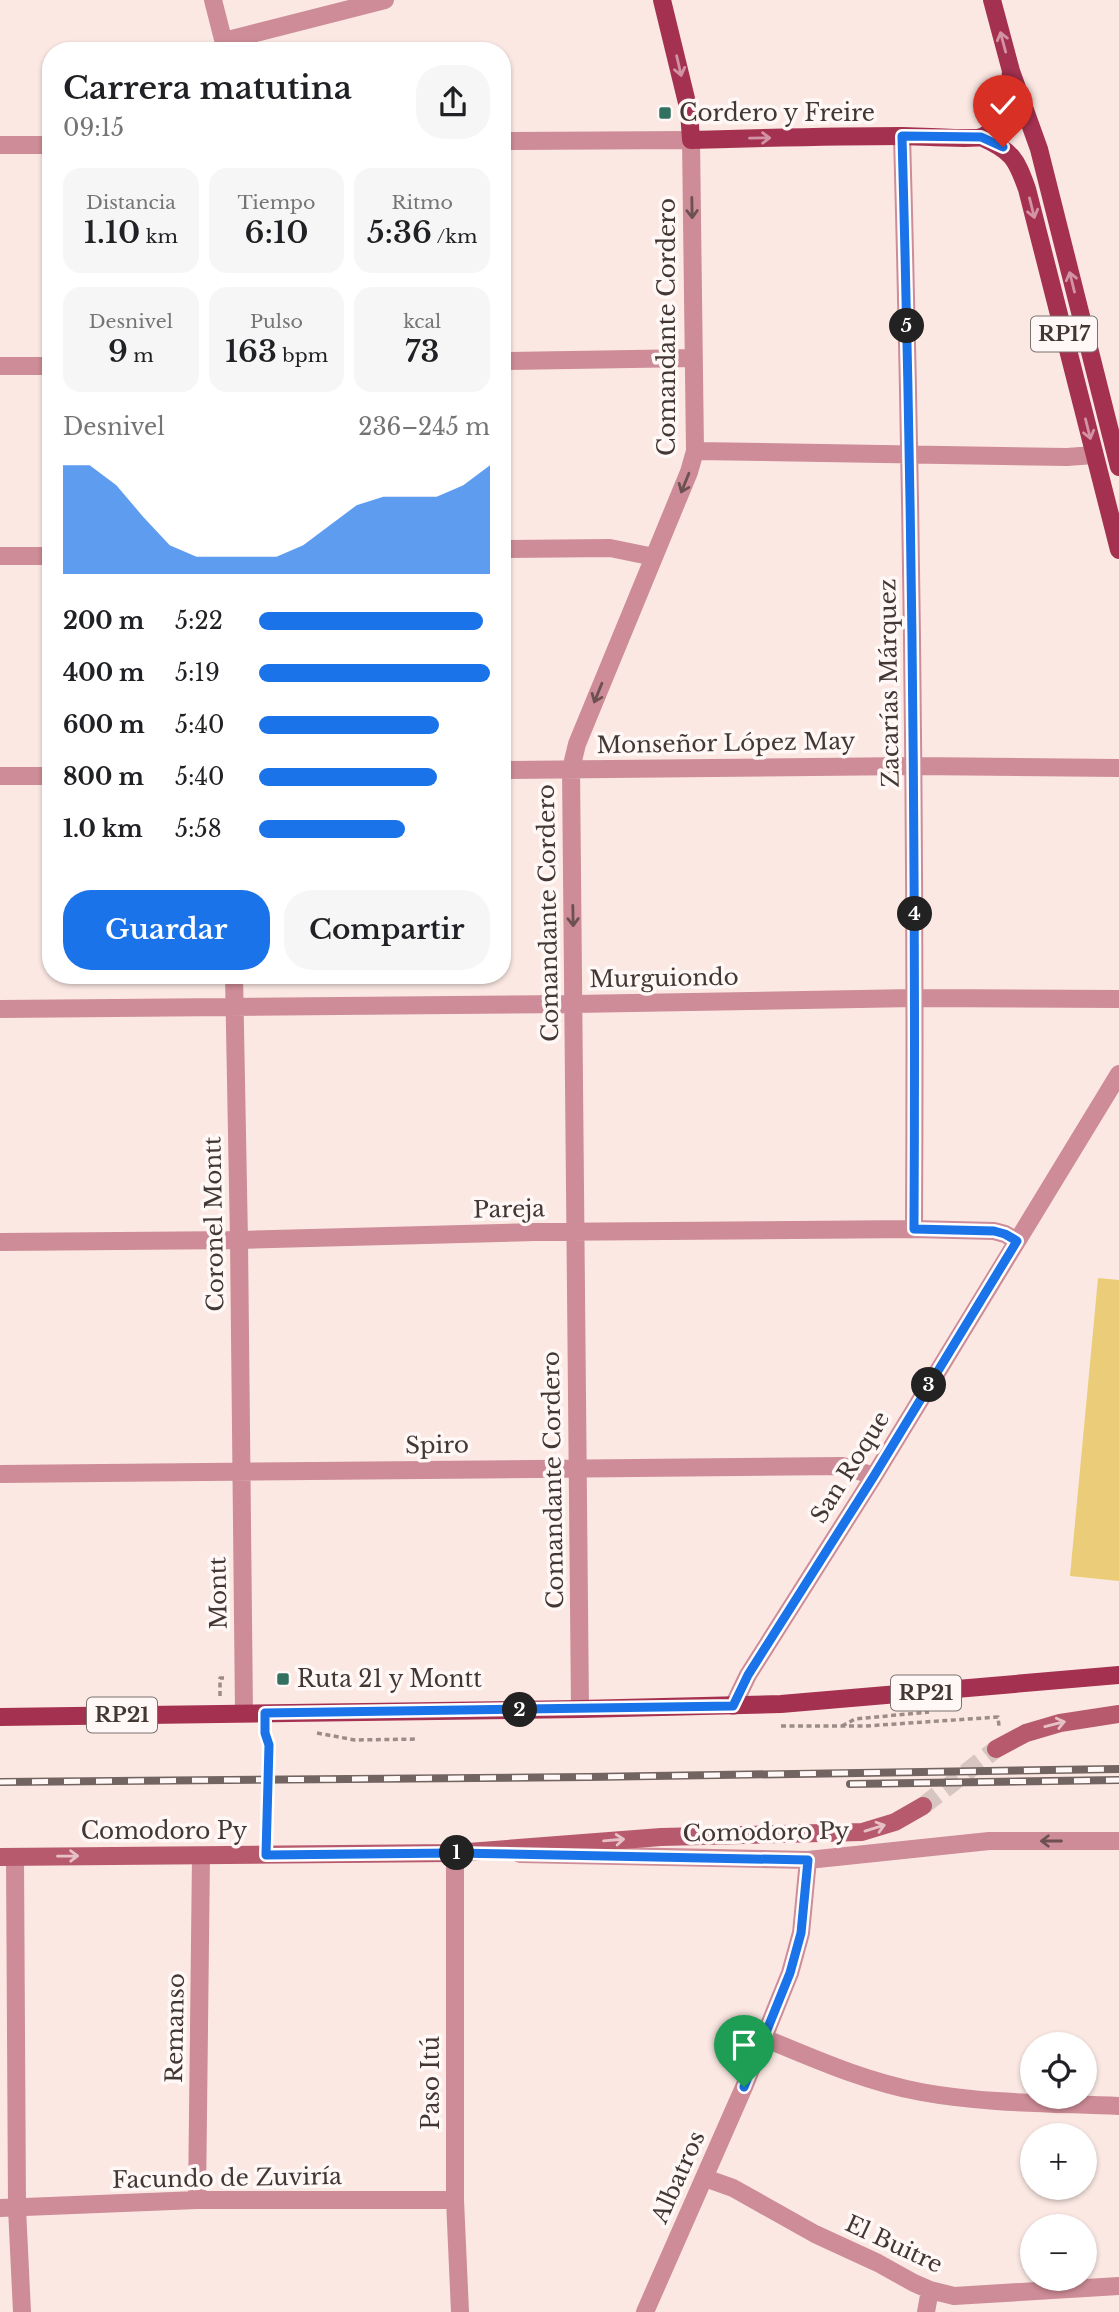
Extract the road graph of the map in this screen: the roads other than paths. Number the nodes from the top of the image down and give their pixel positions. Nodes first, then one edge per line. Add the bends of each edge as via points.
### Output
1 (213, 0) edge
2 (385, 0) edge
3 (662, 0) edge
4 (992, 0) edge
5 (224, 42) edge
6 (239, 42) edge
7 (1011, 71) junction
8 (902, 136) junction
9 (981, 137) junction
10 (691, 140) junction
11 (511, 141) edge
12 (0, 145) edge
13 (42, 145) edge
14 (694, 358) junction
15 (511, 361) edge
16 (0, 366) edge
17 (42, 366) edge
18 (695, 451) junction
19 (911, 455) junction
20 (1094, 455) junction
21 (1119, 467) edge
22 (511, 549) edge
23 (1119, 550) edge
24 (0, 556) edge
25 (42, 556) edge
26 (654, 557) junction
27 (914, 766) junction
28 (1119, 768) edge
29 (571, 769) junction
30 (511, 770) edge
31 (0, 776) edge
32 (42, 776) edge
33 (234, 984) edge
34 (915, 998) junction
35 (1119, 999) edge
36 (574, 1004) junction
37 (234, 1007) junction
38 (0, 1009) edge
39 (1119, 1074) edge
40 (914, 1229) junction
41 (575, 1233) junction
42 (239, 1240) junction
43 (1017, 1241) junction
44 (0, 1242) edge
45 (577, 1468) junction
46 (242, 1472) junction
47 (0, 1475) edge
48 (874, 1476) junction
49 (1119, 1675) edge
50 (733, 1706) junction
51 (580, 1709) junction
52 (244, 1713) junction
53 (1119, 1714) edge
54 (0, 1717) edge
55 (993, 1741) tunnel mouth
56 (923, 1806) tunnel mouth
57 (1119, 1841) edge
58 (454, 1853) junction
59 (201, 1856) junction
60 (7, 1857) edge
61 (808, 1860) junction
62 (764, 2038) junction
63 (1119, 2106) edge
64 (705, 2178) junction
65 (197, 2200) junction
66 (455, 2200) junction
67 (8, 2208) edge
68 (1119, 2286) edge
69 (930, 2290) junction
70 (22, 2312) edge
71 (460, 2312) edge
72 (645, 2312) edge
73 (926, 2312) edge

1 - 5 street
2 - 6 street
3 -> 10 main road via 689,111
7 -> 4 main road, RP17
7 - 9 main road, RP17 via 1004,115
21 -> 7 main road, RP17 via 1039,149
8 - 9 main road
10 -> 8 main road
8 - 19 street, Zacarías Márquez
9 -> 20 main road, RP17 via 1012,156 1027,189
10 - 11 street
10 -> 14 street, Comandante Cordero
12 - 13 street
14 - 15 street
14 - 18 street, Comandante Cordero
16 - 17 street
18 - 19 street
18 -> 26 street, Comandante Cordero
19 - 20 street
19 - 27 street, Zacarías Márquez
20 - 23 main road, RP17
22 - 26 street via 610,548
24 - 25 street
26 -> 29 street, Comandante Cordero via 577,744
27 - 28 street, Monseñor López May
27 - 29 street, Monseñor López May
27 - 34 street, Zacarías Márquez
29 - 30 street, Monseñor López May
29 -> 36 street, Comandante Cordero
31 - 32 street
33 - 37 street, Coronel Montt
34 - 35 street, Murguiondo
34 - 36 street, Murguiondo
34 - 40 street, Zacarías Márquez
36 - 37 street, Murguiondo
36 - 41 street, Comandante Cordero
37 - 38 street, Murguiondo
37 - 42 street, Coronel Montt
39 - 43 street, San Roque
40 - 41 street, Pareja
40 - 43 street, Pareja via 994,1231
41 - 42 street, Pareja
41 - 45 street, Comandante Cordero
42 - 44 street, Pareja
42 - 46 street, Coronel Montt
43 - 48 street, San Roque
45 - 46 street, Spiro
45 - 48 street, Spiro via 843,1466
45 - 51 street, Comandante Cordero
46 - 47 street, Spiro
46 - 52 street, Montt
48 - 50 street, San Roque
49 - 50 main road, RP21
50 - 51 main road, RP21
51 - 52 main road, RP21
52 - 54 main road, RP21
55 -> 53 main road via 1060,1723
58 -> 56 main road, Comodoro Py via 661,1837 862,1832 895,1822
57 -> 61 street, Comodoro Py via 989,1841
58 - 59 main road, Comodoro Py
58 - 61 street, Comodoro Py
58 - 66 street, Paso Itú
60 -> 59 main road, Comodoro Py
59 - 65 street, Remanso
60 - 67 street
61 - 62 street, Albatros via 801,1933
62 - 63 street via 850,2074 920,2092 988,2101
62 - 64 street, Albatros
64 - 69 street, El Buitre via 733,2188
64 - 72 street, Albatros
65 - 66 street, Facundo de Zuviría
65 - 67 street, Facundo de Zuviría
66 - 71 street, Paso Itú
67 - 70 street
68 - 69 street, El Buitre via 954,2296
69 - 73 street

